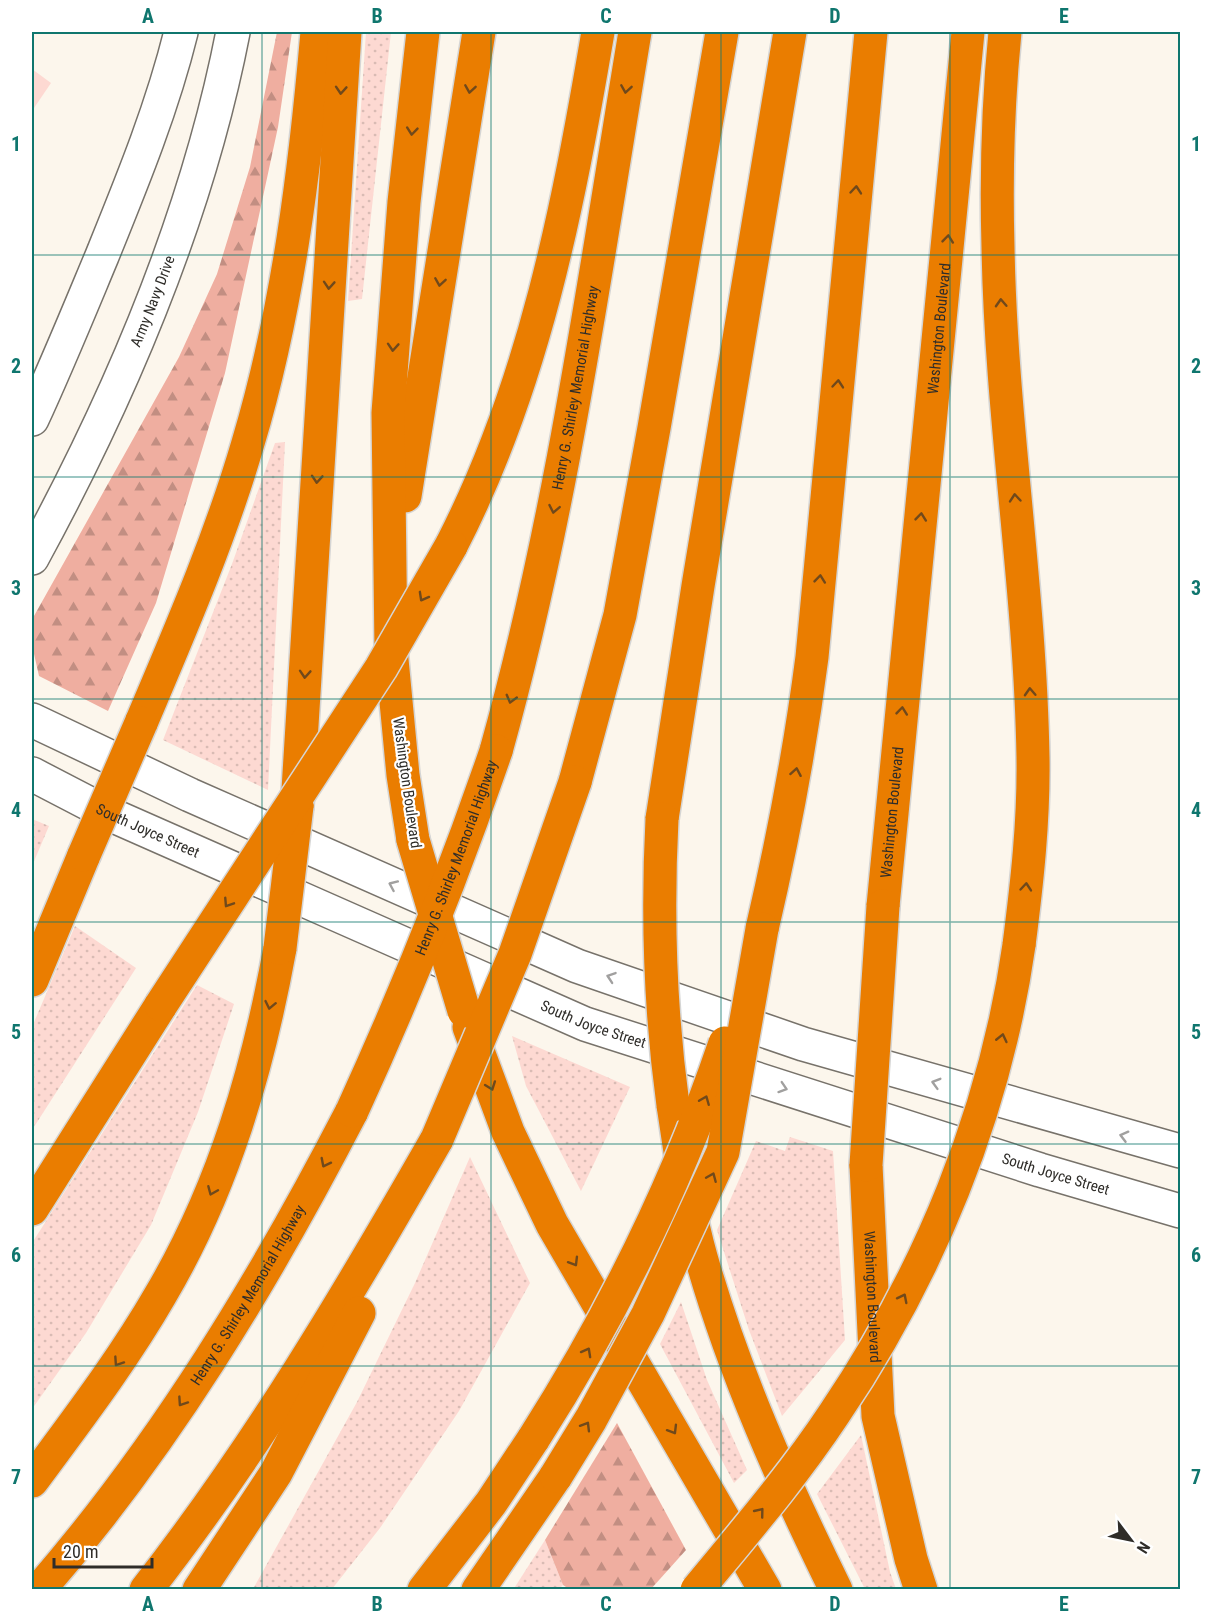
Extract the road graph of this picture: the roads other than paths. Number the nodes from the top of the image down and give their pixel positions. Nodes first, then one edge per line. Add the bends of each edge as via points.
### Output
1 (181, 32) edge
2 (233, 32) edge
3 (317, 32) edge
4 (345, 32) edge
5 (423, 32) edge
6 (479, 32) edge
7 (598, 32) edge
8 (635, 32) edge
9 (722, 32) edge
10 (790, 32) edge
11 (872, 32) edge
12 (968, 32) edge
13 (1005, 32) edge
14 (32, 420) edge
15 (32, 558) edge
16 (391, 578) junction
17 (32, 720) edge
18 (32, 774) edge
19 (762, 929) junction
20 (32, 980) edge
21 (437, 1139) junction
22 (1180, 1151) edge
23 (32, 1209) edge
24 (1180, 1210) edge
25 (32, 1481) edge
26 (740, 1543) junction
27 (39, 1590) edge
28 (146, 1590) edge
29 (199, 1590) edge
30 (424, 1590) edge
31 (478, 1590) edge
32 (696, 1590) edge
33 (747, 1590) edge
34 (765, 1590) edge
35 (836, 1590) edge
36 (921, 1590) edge

1 - 14 main road via 134,179
2 - 15 main road, Army Navy Drive via 209,136 175,246 105,412
3 - 20 highway, bridge via 302,185 280,311 248,443 217,537
4 -> 25 highway, bridge via 297,806 280,948 261,1043 244,1106 207,1202 162,1293
5 -> 16 highway via 404,202 388,413
6 -> 16 highway
7 -> 23 highway, bridge via 559,235 527,363 492,460 451,546 381,668
8 -> 27 highway, Henry G. Shirley Memorial Highway, bridge via 559,483 521,663 467,836 413,974 352,1111 304,1204 210,1361 119,1490
9 - 21 highway, bridge via 620,615 575,782 515,954
10 - 35 highway, bridge via 662,819 659,931 665,1046 700,1256 747,1396
19 -> 11 highway via 786,830 812,657
36 -> 12 highway, Washington Boulevard, bridge via 878,1416 866,1165 883,906
32 -> 13 highway, bridge via 833,1416 890,1323 960,1173 1011,1000 1032,813 1033,758 998,248 999,121
16 -> 26 highway, Washington Boulevard, bridge via 393,672 413,840 464,1011 508,1132 552,1224
22 -> 17 main road via 803,1044 577,966 200,800
18 -> 24 main road, South Joyce Street via 107,813 585,1024 1040,1170
30 -> 19 highway, bridge via 534,1438 612,1306 712,1084
31 -> 19 highway, bridge via 591,1419 648,1314 723,1152
21 - 28 highway via 371,1256 280,1403
21 - 29 highway via 312,1407 246,1522
26 - 33 highway
26 - 34 highway, Washington Boulevard

